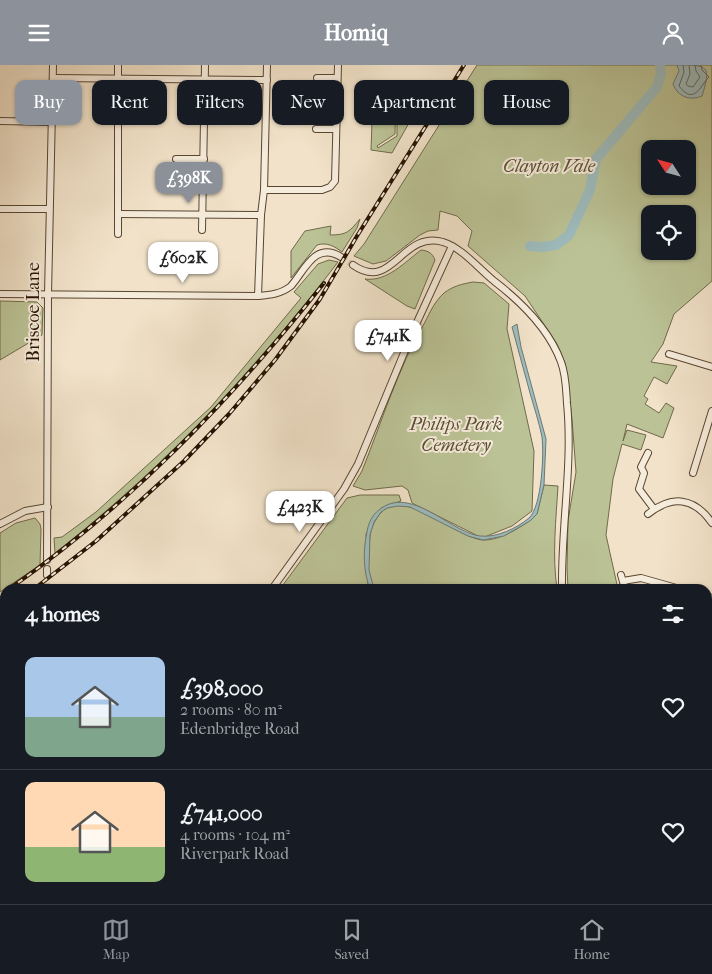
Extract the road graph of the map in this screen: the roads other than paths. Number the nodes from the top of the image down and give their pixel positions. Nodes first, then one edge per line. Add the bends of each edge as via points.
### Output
1 (53, 65) edge
2 (118, 65) edge
3 (205, 65) edge
4 (267, 65) edge
5 (338, 65) edge
6 (53, 78) joint
7 (117, 78) junction
8 (317, 78) dead end
9 (205, 79) junction
10 (267, 79) junction
11 (337, 79) junction
12 (0, 121) edge
13 (15, 121) edge
14 (52, 125) edge
15 (316, 129) dead end
16 (336, 129) junction
17 (176, 159) dead end
18 (204, 159) junction
19 (264, 190) junction
20 (0, 209) edge
21 (49, 209) junction
22 (118, 214) junction
23 (202, 215) junction
24 (261, 215) junction
25 (202, 230) dead end
26 (118, 234) dead end
27 (452, 246) junction
28 (340, 257) tunnel mouth
29 (353, 265) tunnel mouth
30 (0, 294) edge
31 (48, 294) junction
32 (258, 296) junction
33 (669, 354) dead end
34 (712, 367) edge
35 (712, 411) edge
36 (648, 453) dead end
37 (693, 473) dead end
38 (48, 507) junction
39 (654, 509) junction
40 (648, 514) dead end
41 (712, 523) edge
42 (0, 524) edge
43 (47, 559) dead end
44 (276, 584) edge
45 (562, 584) edge
46 (624, 584) edge
47 (662, 584) edge

1 - 6 street, Briscoe Lane
2 - 7 street
3 - 9 street
4 - 10 street
5 - 11 street
6 - 7 street
7 - 9 street
7 - 22 street
8 - 11 street
9 - 10 street
9 - 18 street
10 - 19 street
11 - 16 street
12 - 13 street
14 - 21 street, Briscoe Lane
15 - 16 street
16 - 19 street via 335,181 330,187 322,190
17 - 18 street
18 - 23 street
19 - 24 street
20 - 21 street
21 - 31 street, Briscoe Lane
22 - 23 street
22 - 26 street
23 - 24 street
23 - 25 street
24 - 32 street
27 - 29 street via 434,240 424,241 378,273 366,272
27 - 44 street via 358,464 344,489
27 - 45 street via 531,315 551,341 562,363 569,441
28 - 32 street via 320,252 286,290
30 - 31 street
31 - 32 street
31 - 38 street, Briscoe Lane
33 - 34 street
35 - 37 street
36 - 39 street via 641,467 644,473 639,489
38 - 42 street via 25,511
38 - 43 street, Briscoe Lane
39 - 40 street
39 - 41 street via 675,500 700,509
46 - 47 street via 622,578 641,578

